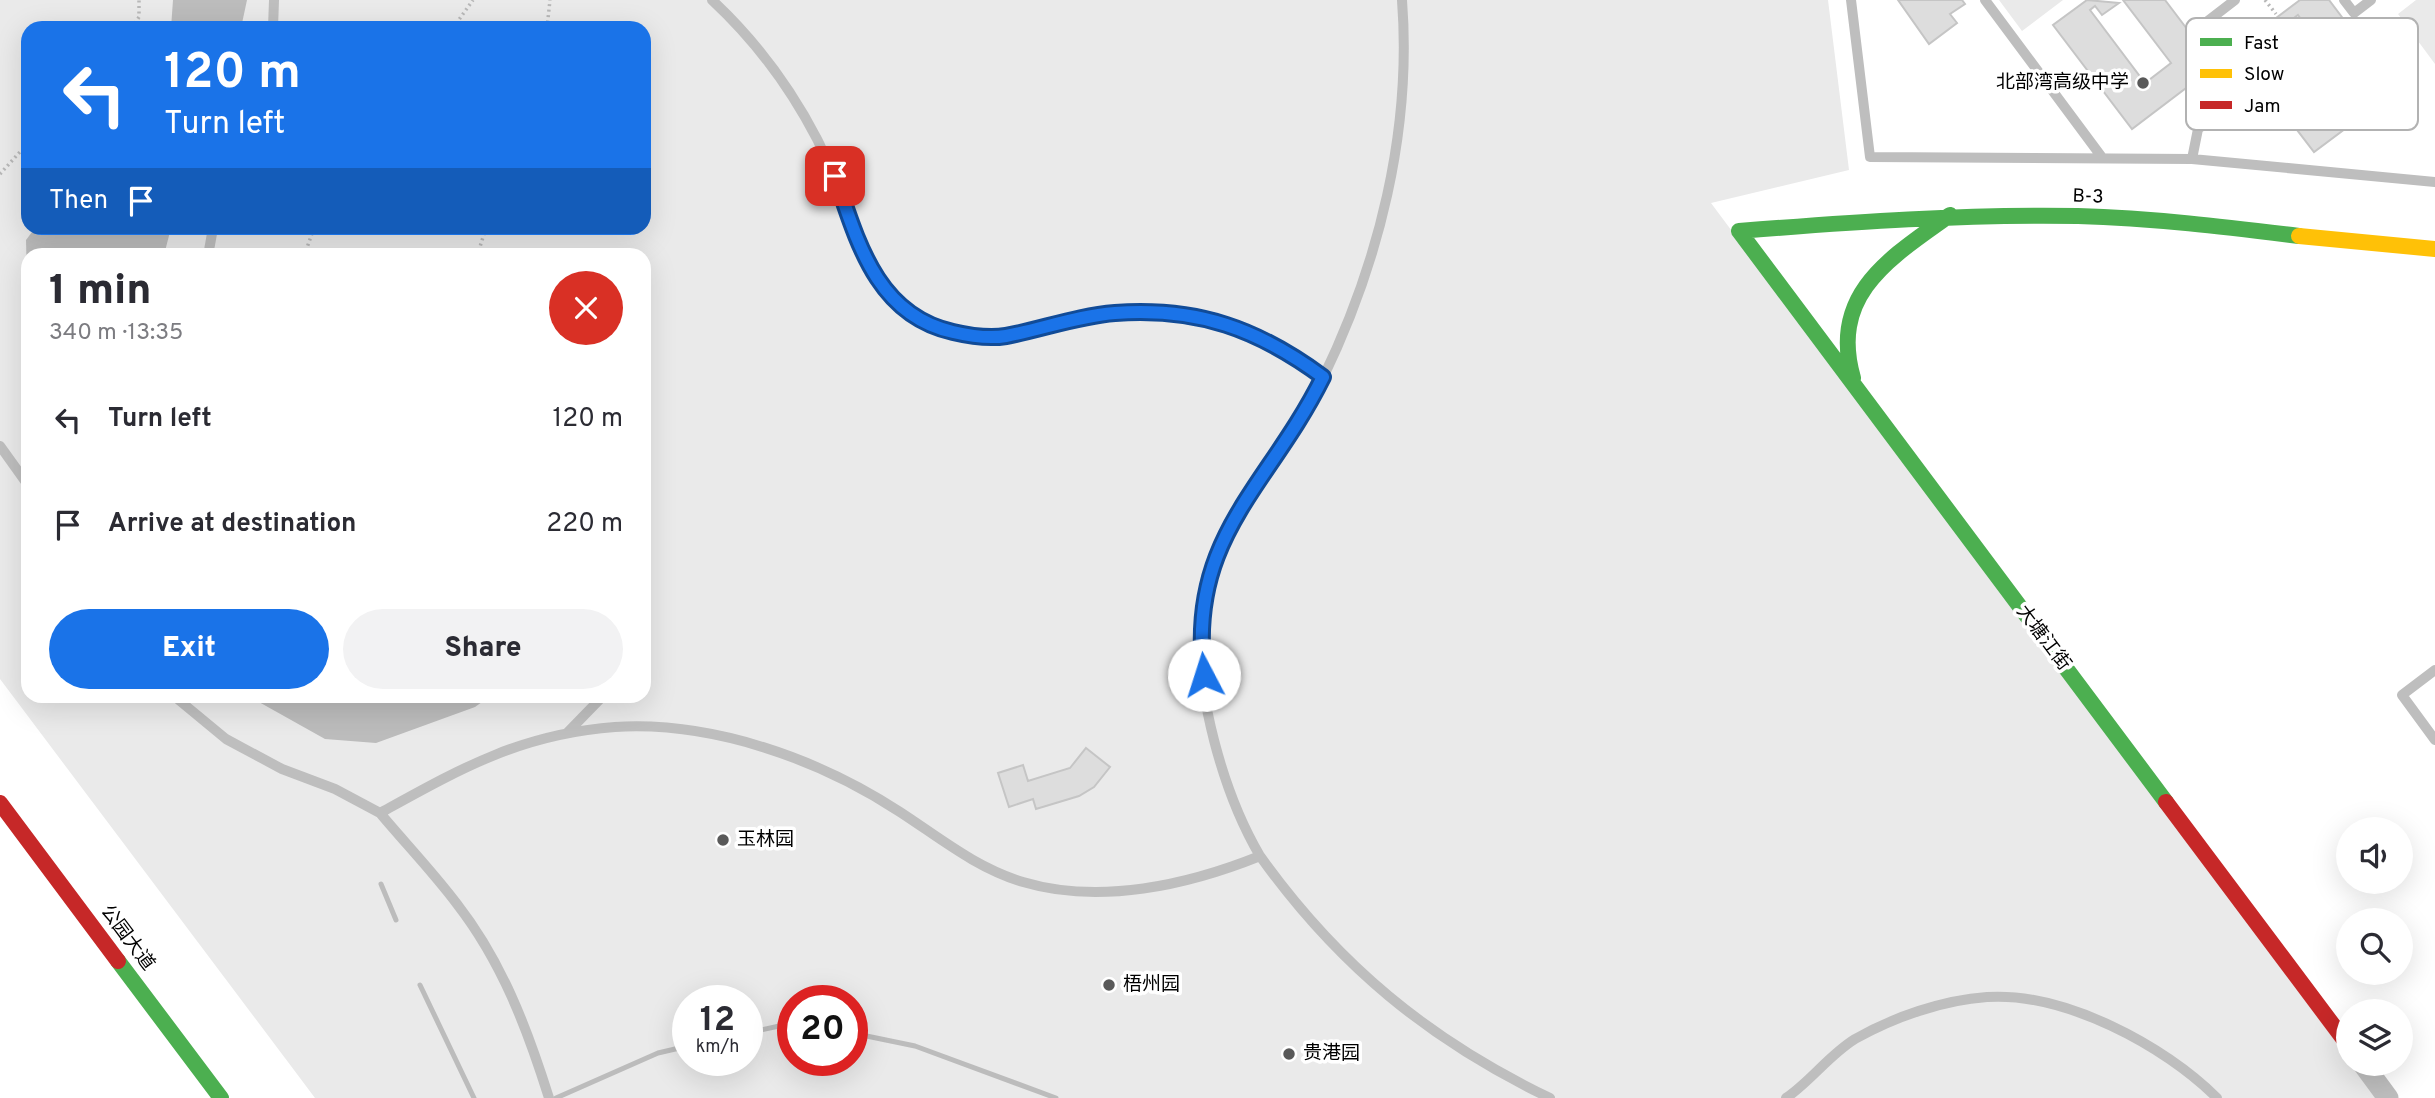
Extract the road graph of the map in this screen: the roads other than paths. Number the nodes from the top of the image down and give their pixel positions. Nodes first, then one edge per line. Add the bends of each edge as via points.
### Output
1 (274, 0) edge
2 (712, 0) edge
3 (1402, 0) edge
4 (1851, 0) edge
5 (1985, 0) edge
6 (2235, 0) edge
7 (2344, 0) edge
8 (2371, 0) edge
9 (2212, 18) edge
10 (272, 21) edge
11 (2198, 130) edge
12 (2101, 156) junction
13 (2192, 159) junction
14 (2435, 182) edge
15 (1950, 215) junction
16 (1739, 231) joint
17 (2435, 249) edge
18 (1323, 377) junction
19 (1854, 386) junction
20 (0, 446) edge
21 (21, 475) edge
22 (2435, 670) edge
23 (182, 703) edge
24 (596, 703) edge
25 (567, 733) junction
26 (2435, 740) edge
27 (0, 803) edge
28 (380, 813) junction
29 (1260, 856) junction
30 (2336, 1029) edge
31 (2372, 1076) edge
32 (216, 1096) edge
33 (549, 1098) edge
34 (1549, 1098) edge
35 (1786, 1098) edge
36 (2217, 1098) edge
37 (2388, 1098) edge

1 - 10 lane
2 - 18 lane via 754,43 795,102 835,176 861,254 885,291 913,317 941,330 1003,337 1086,316 1171,313 1256,335
3 - 18 lane via 1402,88 1386,199 1369,266
4 - 12 lane via 1870,157
5 - 12 lane
6 - 9 lane
7 - 8 lane via 2354,13
11 - 13 lane
12 - 13 lane
13 - 14 lane
15 - 16 street, B-3
15 - 17 street, B-3 via 2130,219
15 - 19 street via 1878,268 1854,301 1845,342
16 - 19 street, 大塘江街
18 - 29 lane via 1307,410 1229,524 1215,557 1200,618 1213,742 1241,825
19 - 30 street, 大塘江街
20 - 21 lane
22 - 26 lane via 2402,695
23 - 28 lane via 226,739
24 - 25 lane
25 - 28 lane via 485,757
25 - 29 lane via 617,727 671,729 763,747 851,786 978,864 1024,882 1076,891 1173,884
27 - 32 street, 公园大道
28 - 33 lane via 476,932 516,1002
29 - 34 lane via 1314,924 1383,994 1462,1050
31 - 37 street
35 - 36 lane via 1855,1039 1954,1001 1990,997 2061,1009 2111,1026 2160,1050

